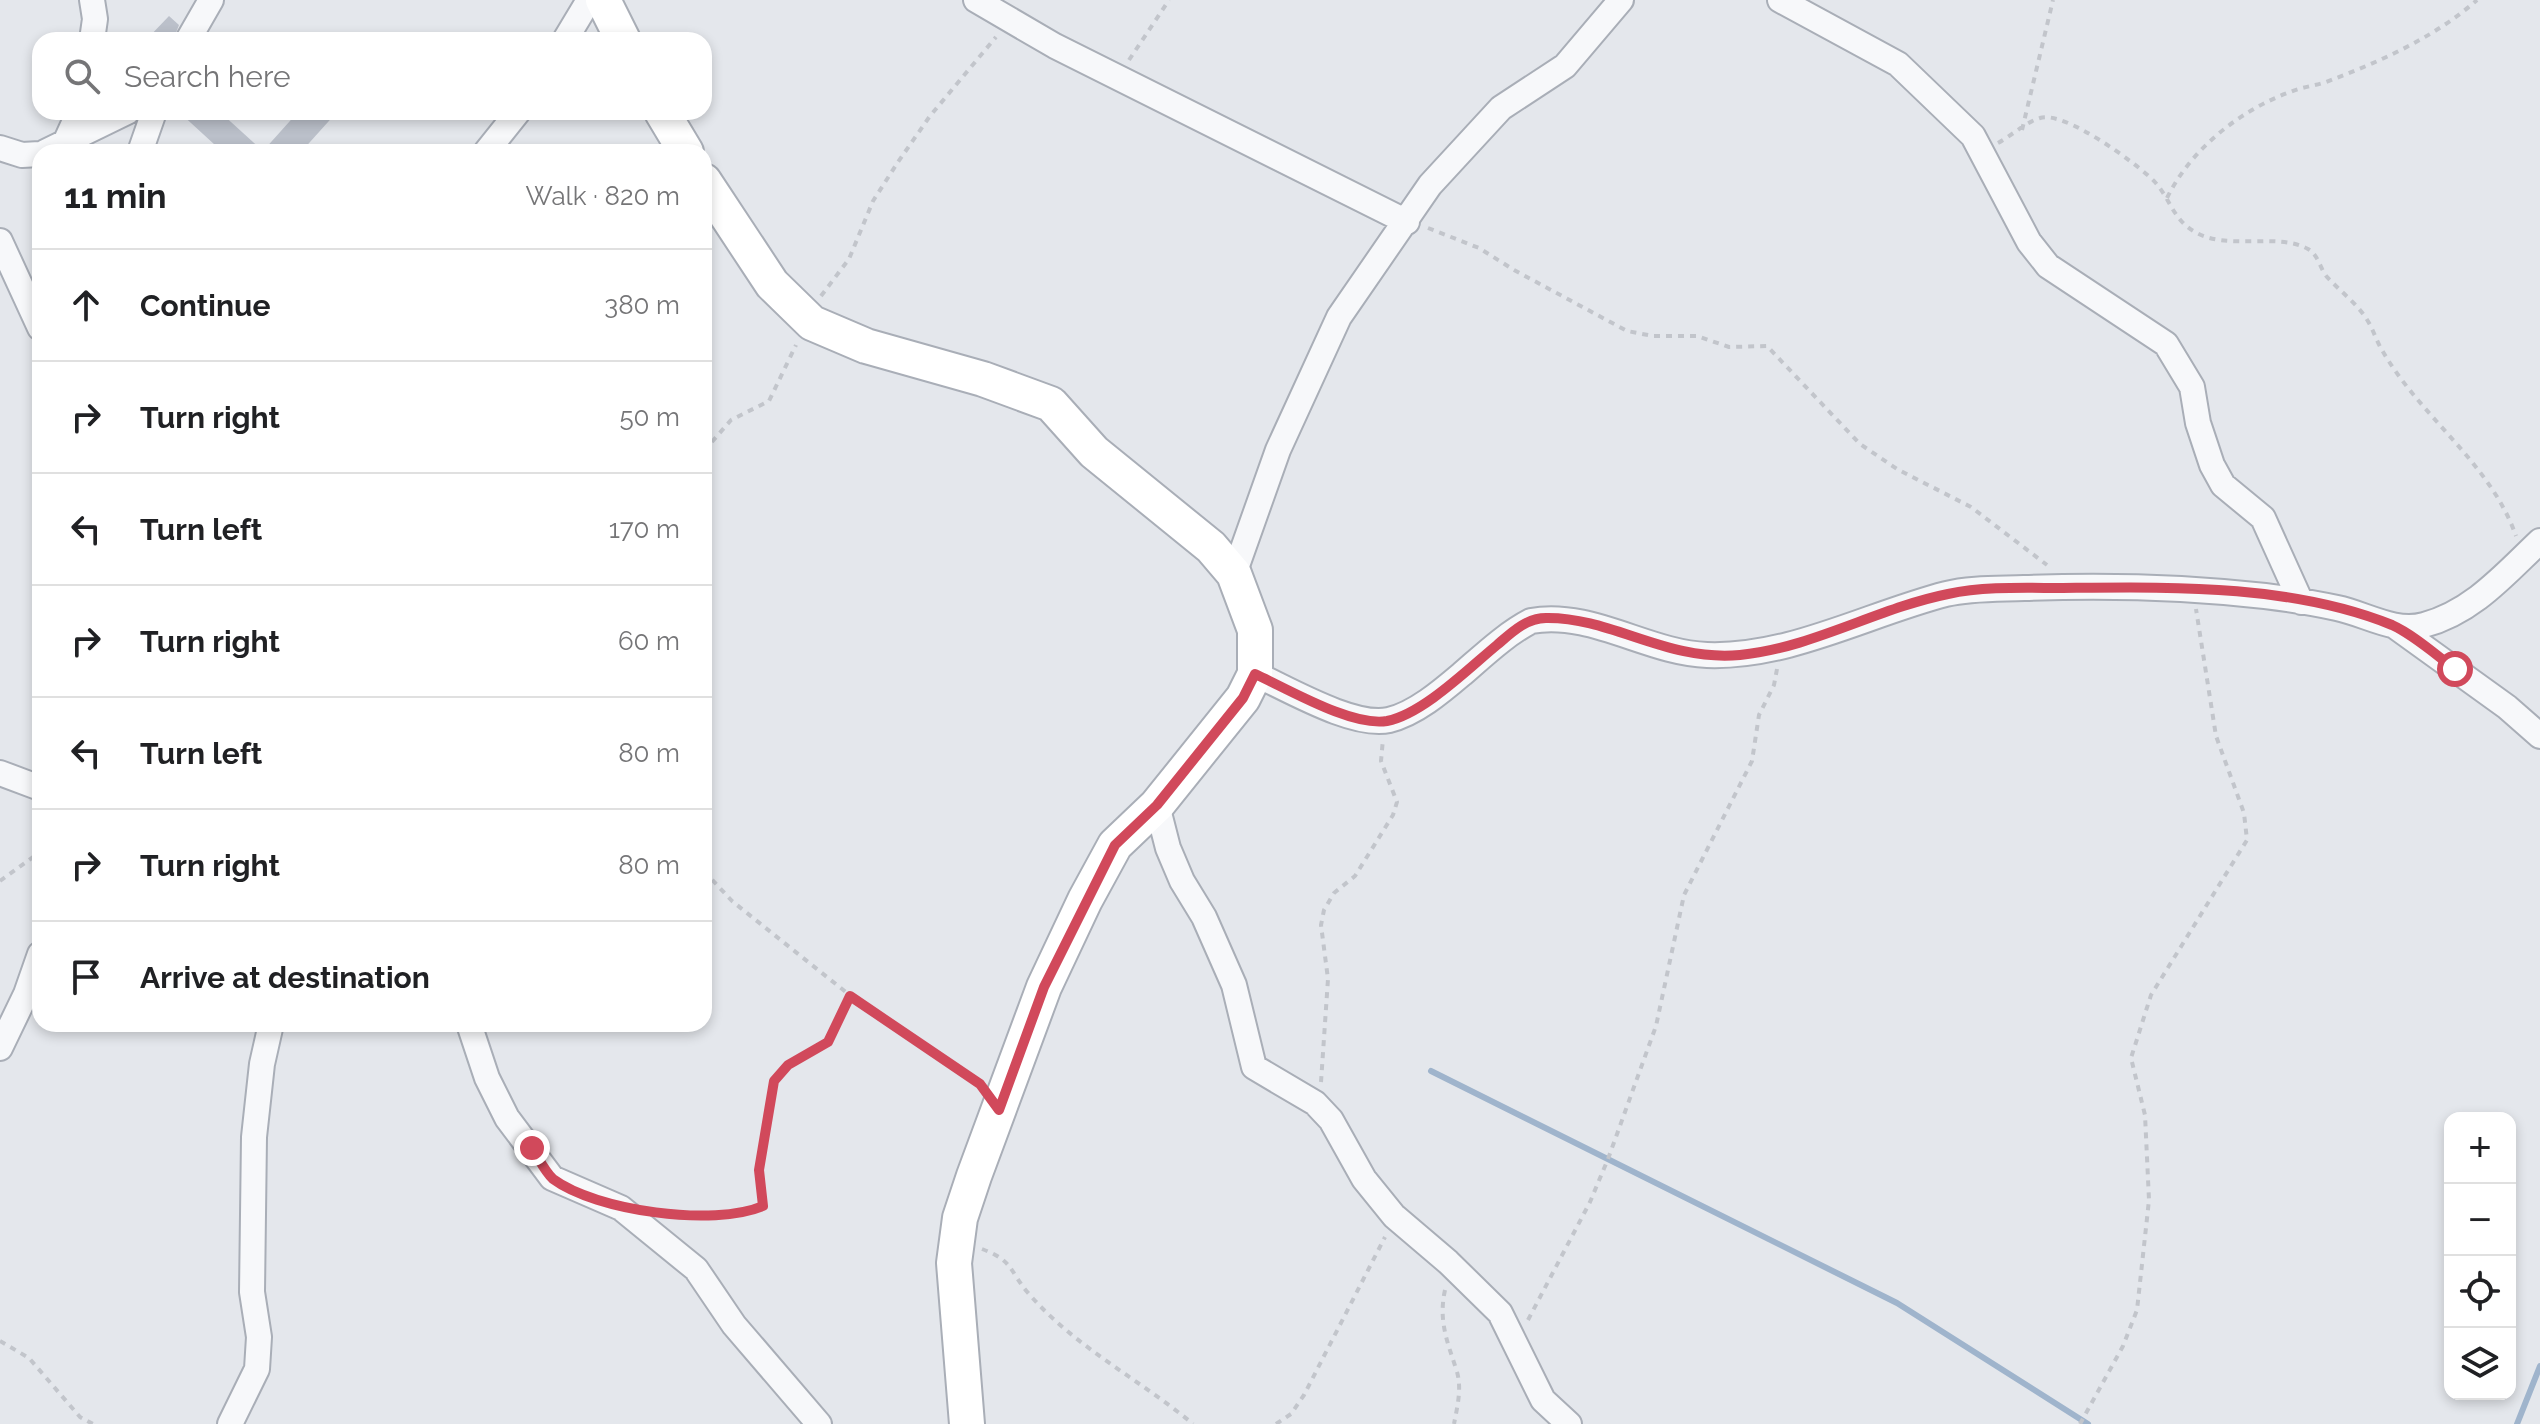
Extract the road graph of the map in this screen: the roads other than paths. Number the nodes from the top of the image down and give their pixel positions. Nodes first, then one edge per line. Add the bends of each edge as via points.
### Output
1 (92, 0) edge
2 (211, 0) edge
3 (589, 0) edge
4 (603, 0) edge
5 (976, 0) edge
6 (1621, 0) edge
7 (1780, 0) edge
8 (1811, 7) edge
9 (93, 32) edge
10 (193, 32) edge
11 (570, 32) edge
12 (619, 32) edge
13 (73, 120) edge
14 (111, 120) edge
15 (151, 120) edge
16 (512, 120) edge
17 (667, 120) edge
18 (55, 144) edge
19 (62, 144) edge
20 (143, 144) edge
21 (492, 144) edge
22 (681, 144) edge
23 (0, 148) edge
24 (32, 153) edge
25 (712, 193) edge
26 (1407, 222) junction
27 (0, 241) edge
28 (32, 311) edge
29 (2540, 541) edge
30 (1234, 574) junction
31 (2301, 602) junction
32 (2396, 627) junction
33 (1255, 674) junction
34 (2540, 736) edge
35 (0, 773) edge
36 (32, 785) edge
37 (1157, 805) junction
38 (32, 977) edge
39 (269, 1032) edge
40 (472, 1032) edge
41 (0, 1048) edge
42 (230, 1424) edge
43 (819, 1424) edge
44 (967, 1424) edge
45 (1569, 1424) edge

1 - 9 street
2 - 10 street
3 - 11 street
4 - 12 street
5 - 26 street via 1055,46
6 - 26 street via 1565,66 1501,108 1430,185
7 - 8 street
8 - 31 street via 1898,64 1973,136 2029,242 2048,266 2166,344 2192,387 2212,465 2223,485 2263,518
13 - 18 street
14 - 19 street
15 - 20 street
16 - 21 street
17 - 22 street
23 - 24 street
25 - 30 street via 772,284 808,320 866,346 1051,404 1094,452 1211,547
26 - 30 street via 1339,317 1278,450
27 - 28 street
29 - 32 street via 2490,592 2423,626
30 - 33 street via 1255,630
31 - 32 street via 2340,608
31 - 33 street via 2194,590 1950,593 1740,655 1665,650 1598,627 1546,618 1519,627 1450,685 1385,721 1325,706
32 - 34 street
33 - 37 street via 1243,698
35 - 36 street
37 - 44 street via 1115,845 1085,900 1044,987 960,1218 954,1263
37 - 45 street via 1177,870 1234,985 1254,1067 1315,1103 1331,1120 1364,1179 1394,1216 1500,1313 1543,1400
38 - 41 street
39 - 42 street via 254,1137 252,1292 259,1337 257,1369
40 - 43 street via 507,1118 552,1178 621,1208 696,1269 734,1325

